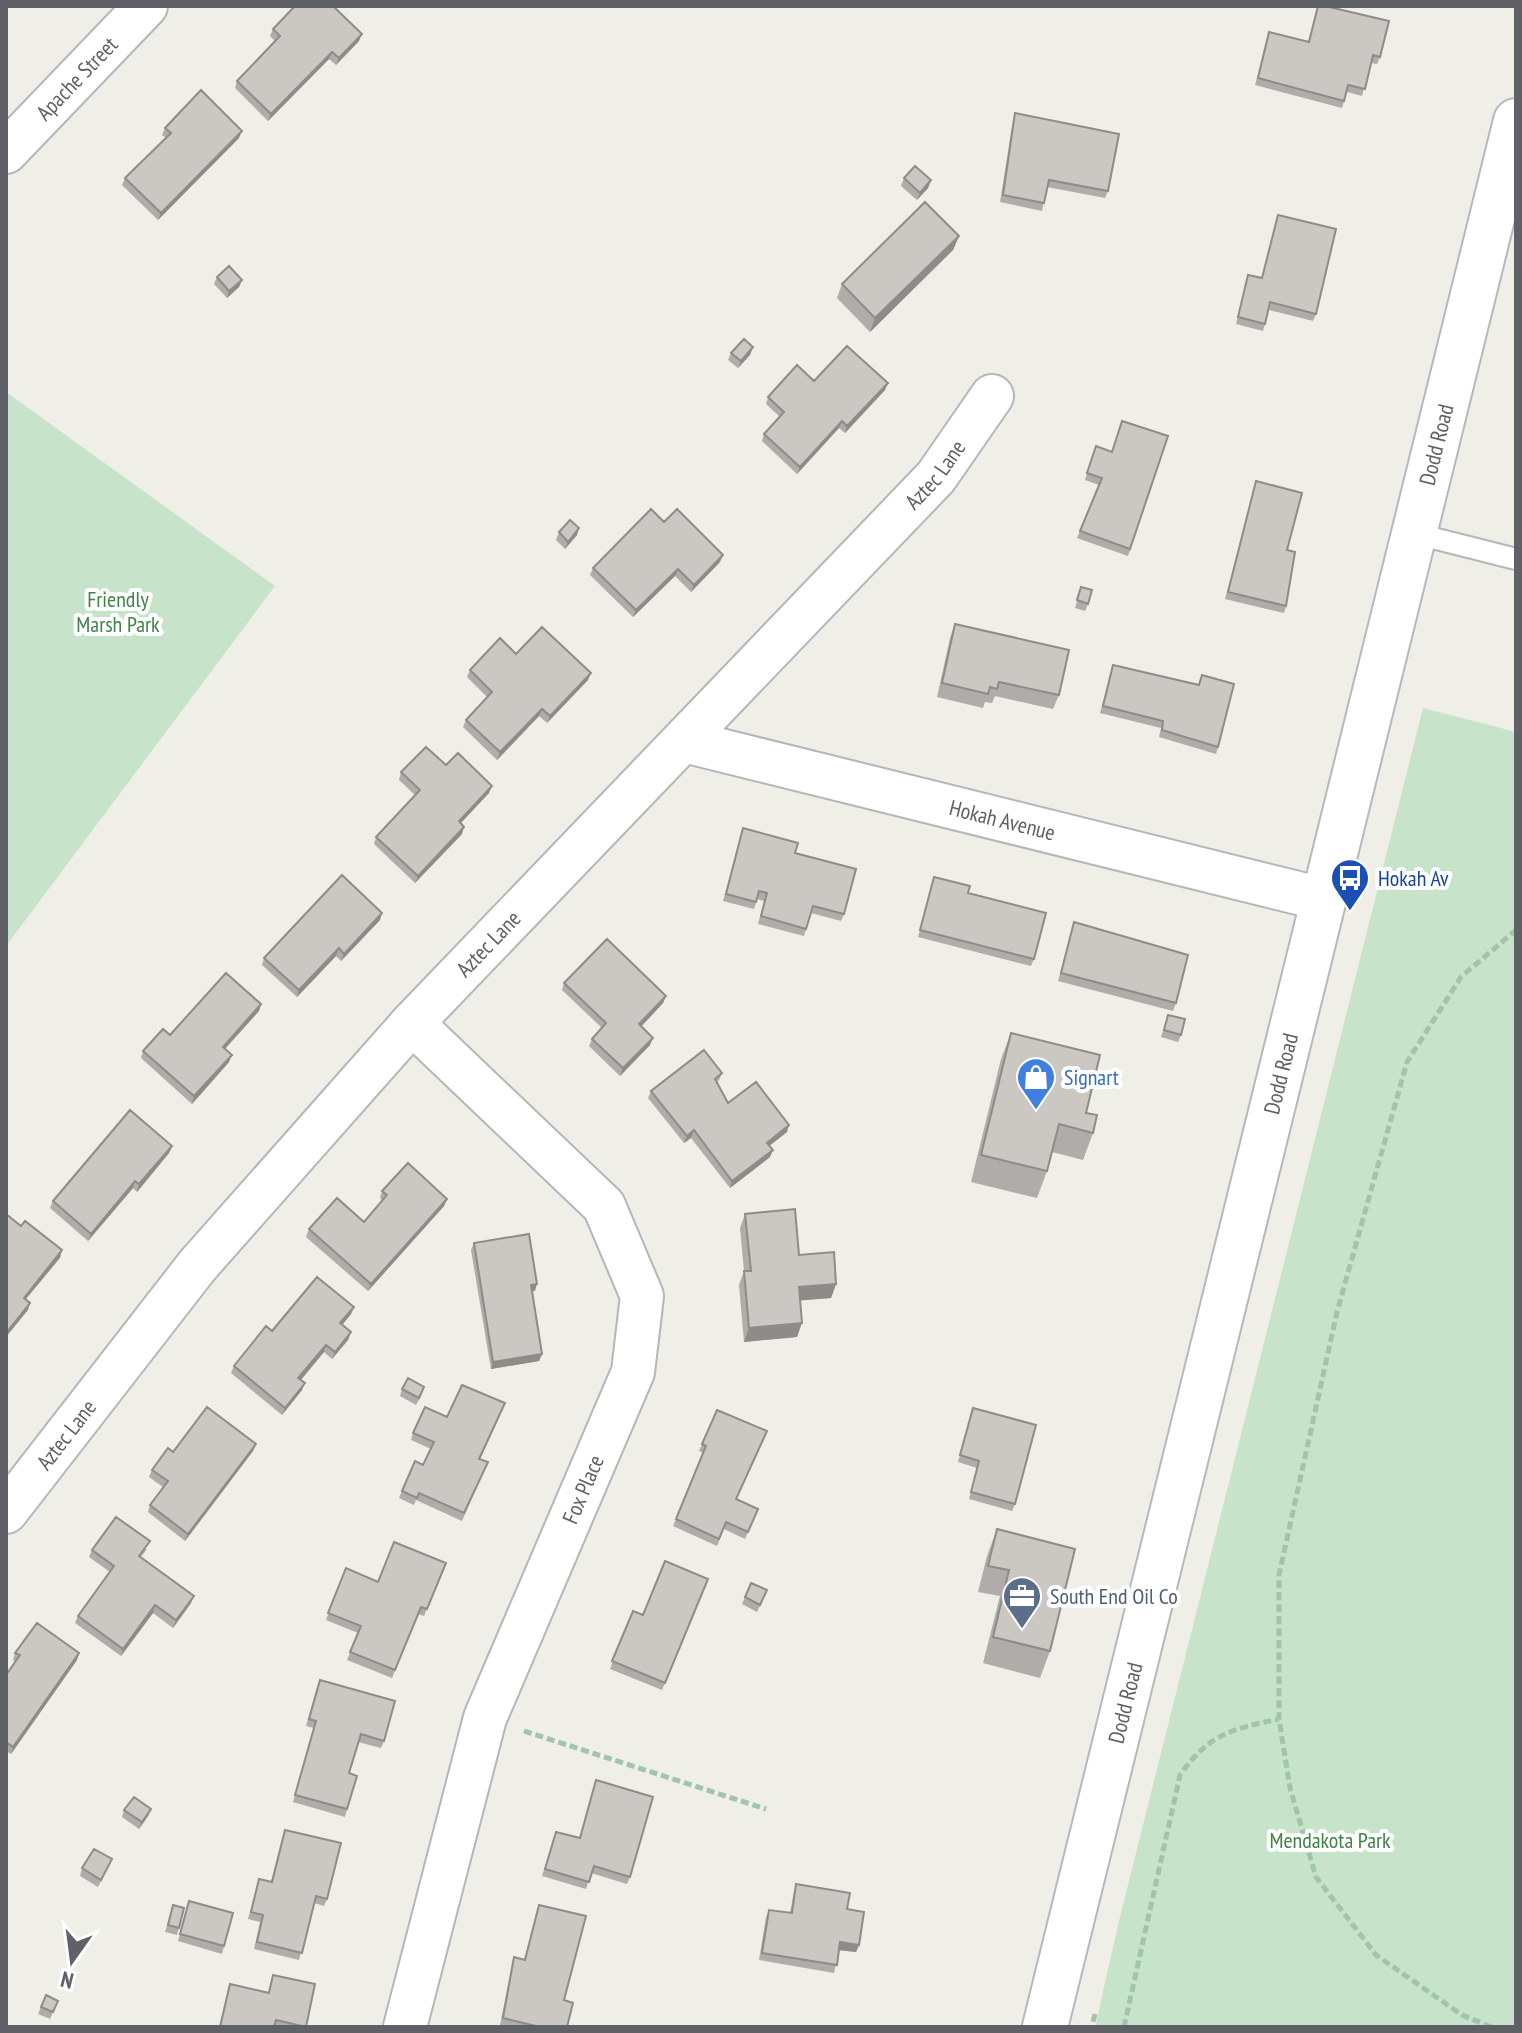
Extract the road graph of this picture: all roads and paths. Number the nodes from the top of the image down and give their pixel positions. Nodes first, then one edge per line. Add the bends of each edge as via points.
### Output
1 (146, 6) edge
2 (1516, 121) edge
3 (6, 152) edge
4 (992, 396) dead end
5 (1413, 533) junction
6 (1516, 559) edge
7 (684, 741) junction
8 (1322, 899) junction
9 (1516, 930) edge
10 (412, 1023) junction
11 (6, 1512) edge
12 (485, 1718) junction
13 (1279, 1719) junction
14 (766, 1809) dead end
15 (405, 2027) edge
16 (1045, 2027) edge
17 (1124, 2027) edge
18 (1491, 2027) edge

1 - 3 street, Apache Street
2 - 5 main road, Dodd Road
4 - 7 street, Aztec Lane via 936,477
5 - 6 lane
5 - 8 main road, Dodd Road
7 - 8 street, Hokah Avenue
7 - 10 street, Aztec Lane
8 - 16 main road, Dodd Road
9 - 13 path via 1461,977 1407,1062 1337,1312 1279,1575
10 - 11 street, Aztec Lane via 197,1266
10 - 12 street, Fox Place via 604,1206 642,1296 633,1372
12 - 14 path
12 - 15 street, Fox Place
13 - 17 path via 1234,1728 1197,1751 1180,1775
13 - 18 path via 1290,1788 1316,1877 1376,1955 1462,2015

